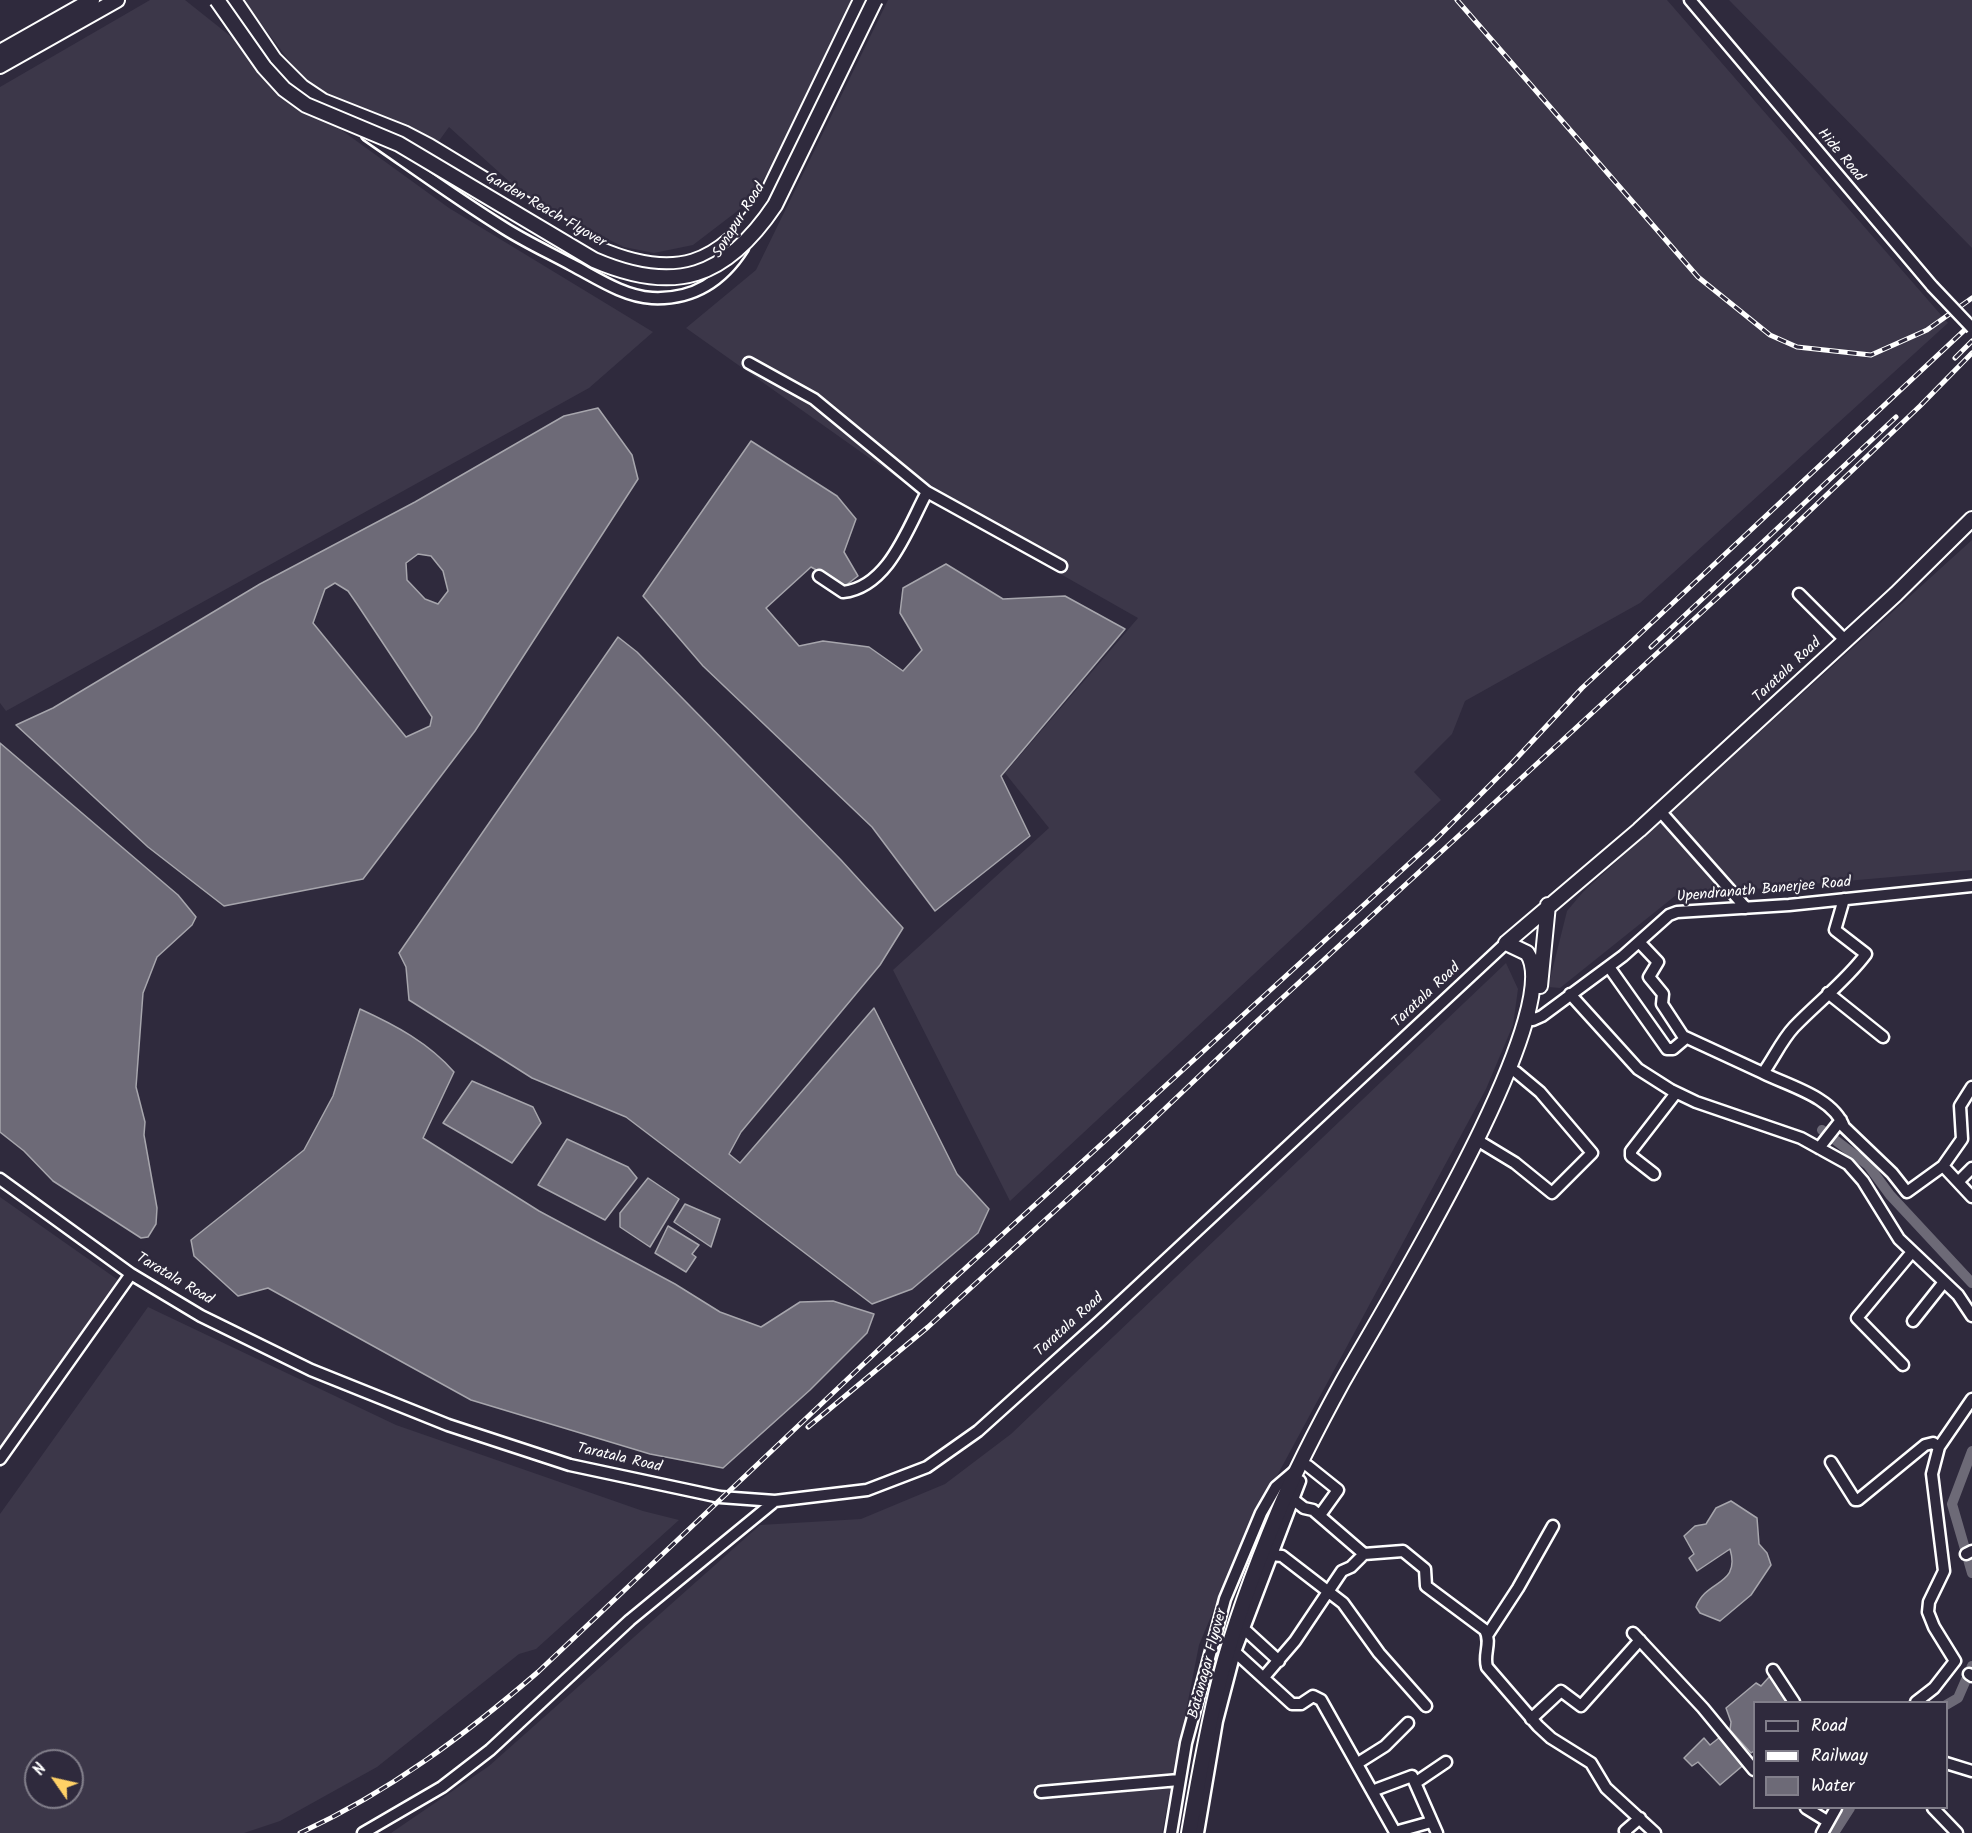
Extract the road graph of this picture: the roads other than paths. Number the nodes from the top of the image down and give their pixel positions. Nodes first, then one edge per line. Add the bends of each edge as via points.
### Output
1 (92, 0) edge
2 (117, 0) edge
3 (217, 0) edge
4 (233, 0) edge
5 (861, 0) edge
6 (873, 0) edge
7 (1690, 0) edge
8 (0, 52) edge
9 (0, 66) edge
10 (1972, 328) edge
11 (748, 363) dead end
12 (927, 492) junction
13 (1972, 519) edge
14 (1060, 566) dead end
15 (819, 576) dead end
16 (1799, 594) dead end
17 (1845, 640) junction
18 (1660, 811) junction
19 (1972, 886) edge
20 (1844, 899) junction
21 (1548, 905) junction
22 (1746, 908) junction
23 (1639, 942) junction
24 (1506, 943) junction
25 (1609, 967) junction
26 (1828, 993) junction
27 (1570, 994) junction
28 (1531, 1015) junction
29 (1883, 1037) dead end
30 (1686, 1038) junction
31 (1515, 1072) junction
32 (1763, 1073) junction
33 (1972, 1087) edge
34 (1676, 1093) junction
35 (1841, 1120) junction
36 (1482, 1143) junction
37 (1819, 1148) junction
38 (1943, 1166) junction
39 (1972, 1168) edge
40 (1654, 1174) dead end
41 (0, 1179) edge
42 (1958, 1182) junction
43 (1972, 1197) edge
44 (1912, 1252) junction
45 (131, 1274) junction
46 (1944, 1282) junction
47 (1972, 1316) edge
48 (1913, 1320) dead end
49 (1903, 1365) dead end
50 (1972, 1399) edge
51 (1939, 1447) junction
52 (0, 1459) edge
53 (1831, 1462) dead end
54 (1302, 1472) junction
55 (775, 1501) junction
56 (1294, 1502) junction
57 (1320, 1515) junction
58 (1553, 1526) dead end
59 (1364, 1554) junction
60 (1270, 1555) junction
61 (1328, 1592) junction
62 (1243, 1628) junction
63 (1488, 1634) junction
64 (1234, 1652) junction
65 (1279, 1661) junction
66 (1773, 1670) dead end
67 (1264, 1677) junction
68 (1793, 1701) edge
69 (1917, 1701) edge
70 (1426, 1706) dead end
71 (1531, 1719) junction
72 (1408, 1723) dead end
73 (1751, 1757) edge
74 (1358, 1762) junction
75 (1446, 1762) dead end
76 (1948, 1763) edge
77 (1972, 1771) edge
78 (1179, 1780) junction
79 (1415, 1783) junction
80 (1372, 1791) junction
81 (1041, 1792) dead end
82 (1808, 1809) edge
83 (1835, 1809) edge
84 (1934, 1809) edge
85 (1640, 1818) junction
86 (1827, 1821) junction
87 (1431, 1822) junction
88 (363, 1833) edge
89 (1171, 1833) edge
90 (1189, 1833) edge
91 (1198, 1833) edge
92 (1437, 1833) edge
93 (1626, 1833) edge
94 (1655, 1833) edge
95 (1822, 1833) edge
96 (1957, 1833) edge

1 - 8 main road
2 - 9 main road
3 - 6 main road, Garden Reach Flyover, bridge via 264,67 306,105 399,144 594,260 623,272 659,278 696,273 720,263 742,248 759,229 775,205
4 - 5 main road, Garden Reach Flyover via 274,59 312,94 404,133 599,249 627,260 660,266 693,261 714,252 750,222 765,199
4 - 6 street, Sonapur Road via 272,59 303,92 505,229 624,292 652,298 700,289 715,282 730,267 796,157
7 - 10 street, Hide Road, bridge
11 - 12 street via 814,399
12 - 14 street
12 - 15 street via 883,571 843,592
13 - 17 main road, Taratala Road
16 - 17 street
17 - 18 main road, Taratala Road
18 - 21 main road, Taratala Road
18 - 22 street
19 - 20 street, Upendranath Banerjee Road
20 - 22 street, Upendranath Banerjee Road
20 - 26 street via 1835,930 1866,952
21 - 24 main road, Taratala Road
21 - 28 main road via 1542,974
22 - 23 street, Upendranath Banerjee Road via 1669,915
23 - 25 street, Upendranath Banerjee Road
23 - 30 street via 1658,962 1649,977 1663,994 1662,1004 1673,1023
24 - 28 main road via 1523,949 1530,957
24 - 55 street, Taratala Road via 1099,1322 953,1451 907,1477 867,1490
25 - 27 street, Upendranath Banerjee Road
25 - 30 street via 1668,1049
26 - 29 street
26 - 32 street via 1778,1046
27 - 28 street, Upendranath Banerjee Road
27 - 34 street via 1638,1069
28 - 31 main road
28 - 54 main road via 1471,1151
30 - 32 street
31 - 36 main road
31 - 36 street via 1540,1092 1592,1153 1552,1193
32 - 35 street via 1812,1095
33 - 38 street via 1960,1106 1962,1139
34 - 37 street via 1785,1131
34 - 40 street via 1631,1151 1631,1156
35 - 37 street
35 - 38 street via 1907,1192
36 - 54 main road
37 - 44 street via 1856,1171 1891,1228
38 - 42 street
39 - 42 street
41 - 45 street, Taratala Road
42 - 43 street
44 - 46 street
44 - 49 street via 1857,1318
45 - 52 street
45 - 55 street, Taratala Road via 201,1316 311,1370 448,1425 621,1477 720,1497
46 - 47 street
46 - 48 street
50 - 51 street
51 - 53 street via 1933,1443 1925,1445 1858,1500
51 - 69 street via 1932,1474 1944,1571 1928,1612 1955,1661 1934,1688
54 - 56 street
54 - 57 street via 1338,1490
54 - 78 street via 1276,1487 1261,1512 1225,1599 1202,1677
54 - 90 main road, Batanagar Flyover via 1277,1515 1252,1575 1220,1677
55 - 88 street via 630,1620 490,1750 442,1787
56 - 57 street
56 - 60 street
57 - 59 street
58 - 63 street
59 - 61 street via 1342,1571
59 - 63 street via 1398,1550 1408,1553 1425,1569 1426,1586
60 - 61 street via 1282,1556
60 - 62 street
61 - 65 street
61 - 70 street via 1349,1610 1379,1653
62 - 64 street
62 - 65 street
63 - 71 street via 1487,1667
64 - 67 street
64 - 91 street via 1217,1721
65 - 67 street
66 - 68 street
67 - 74 street via 1292,1704 1319,1697
71 - 73 street via 1561,1691 1581,1706 1636,1637
71 - 85 street via 1551,1738 1591,1763 1606,1788
72 - 74 street via 1385,1746
74 - 80 street
75 - 79 street
76 - 77 street
78 - 81 street
78 - 89 street
79 - 80 street via 1412,1776
79 - 87 street
80 - 87 street via 1395,1832
82 - 86 street
83 - 86 street
84 - 96 street
85 - 93 street
85 - 94 street
86 - 95 street
87 - 92 street

